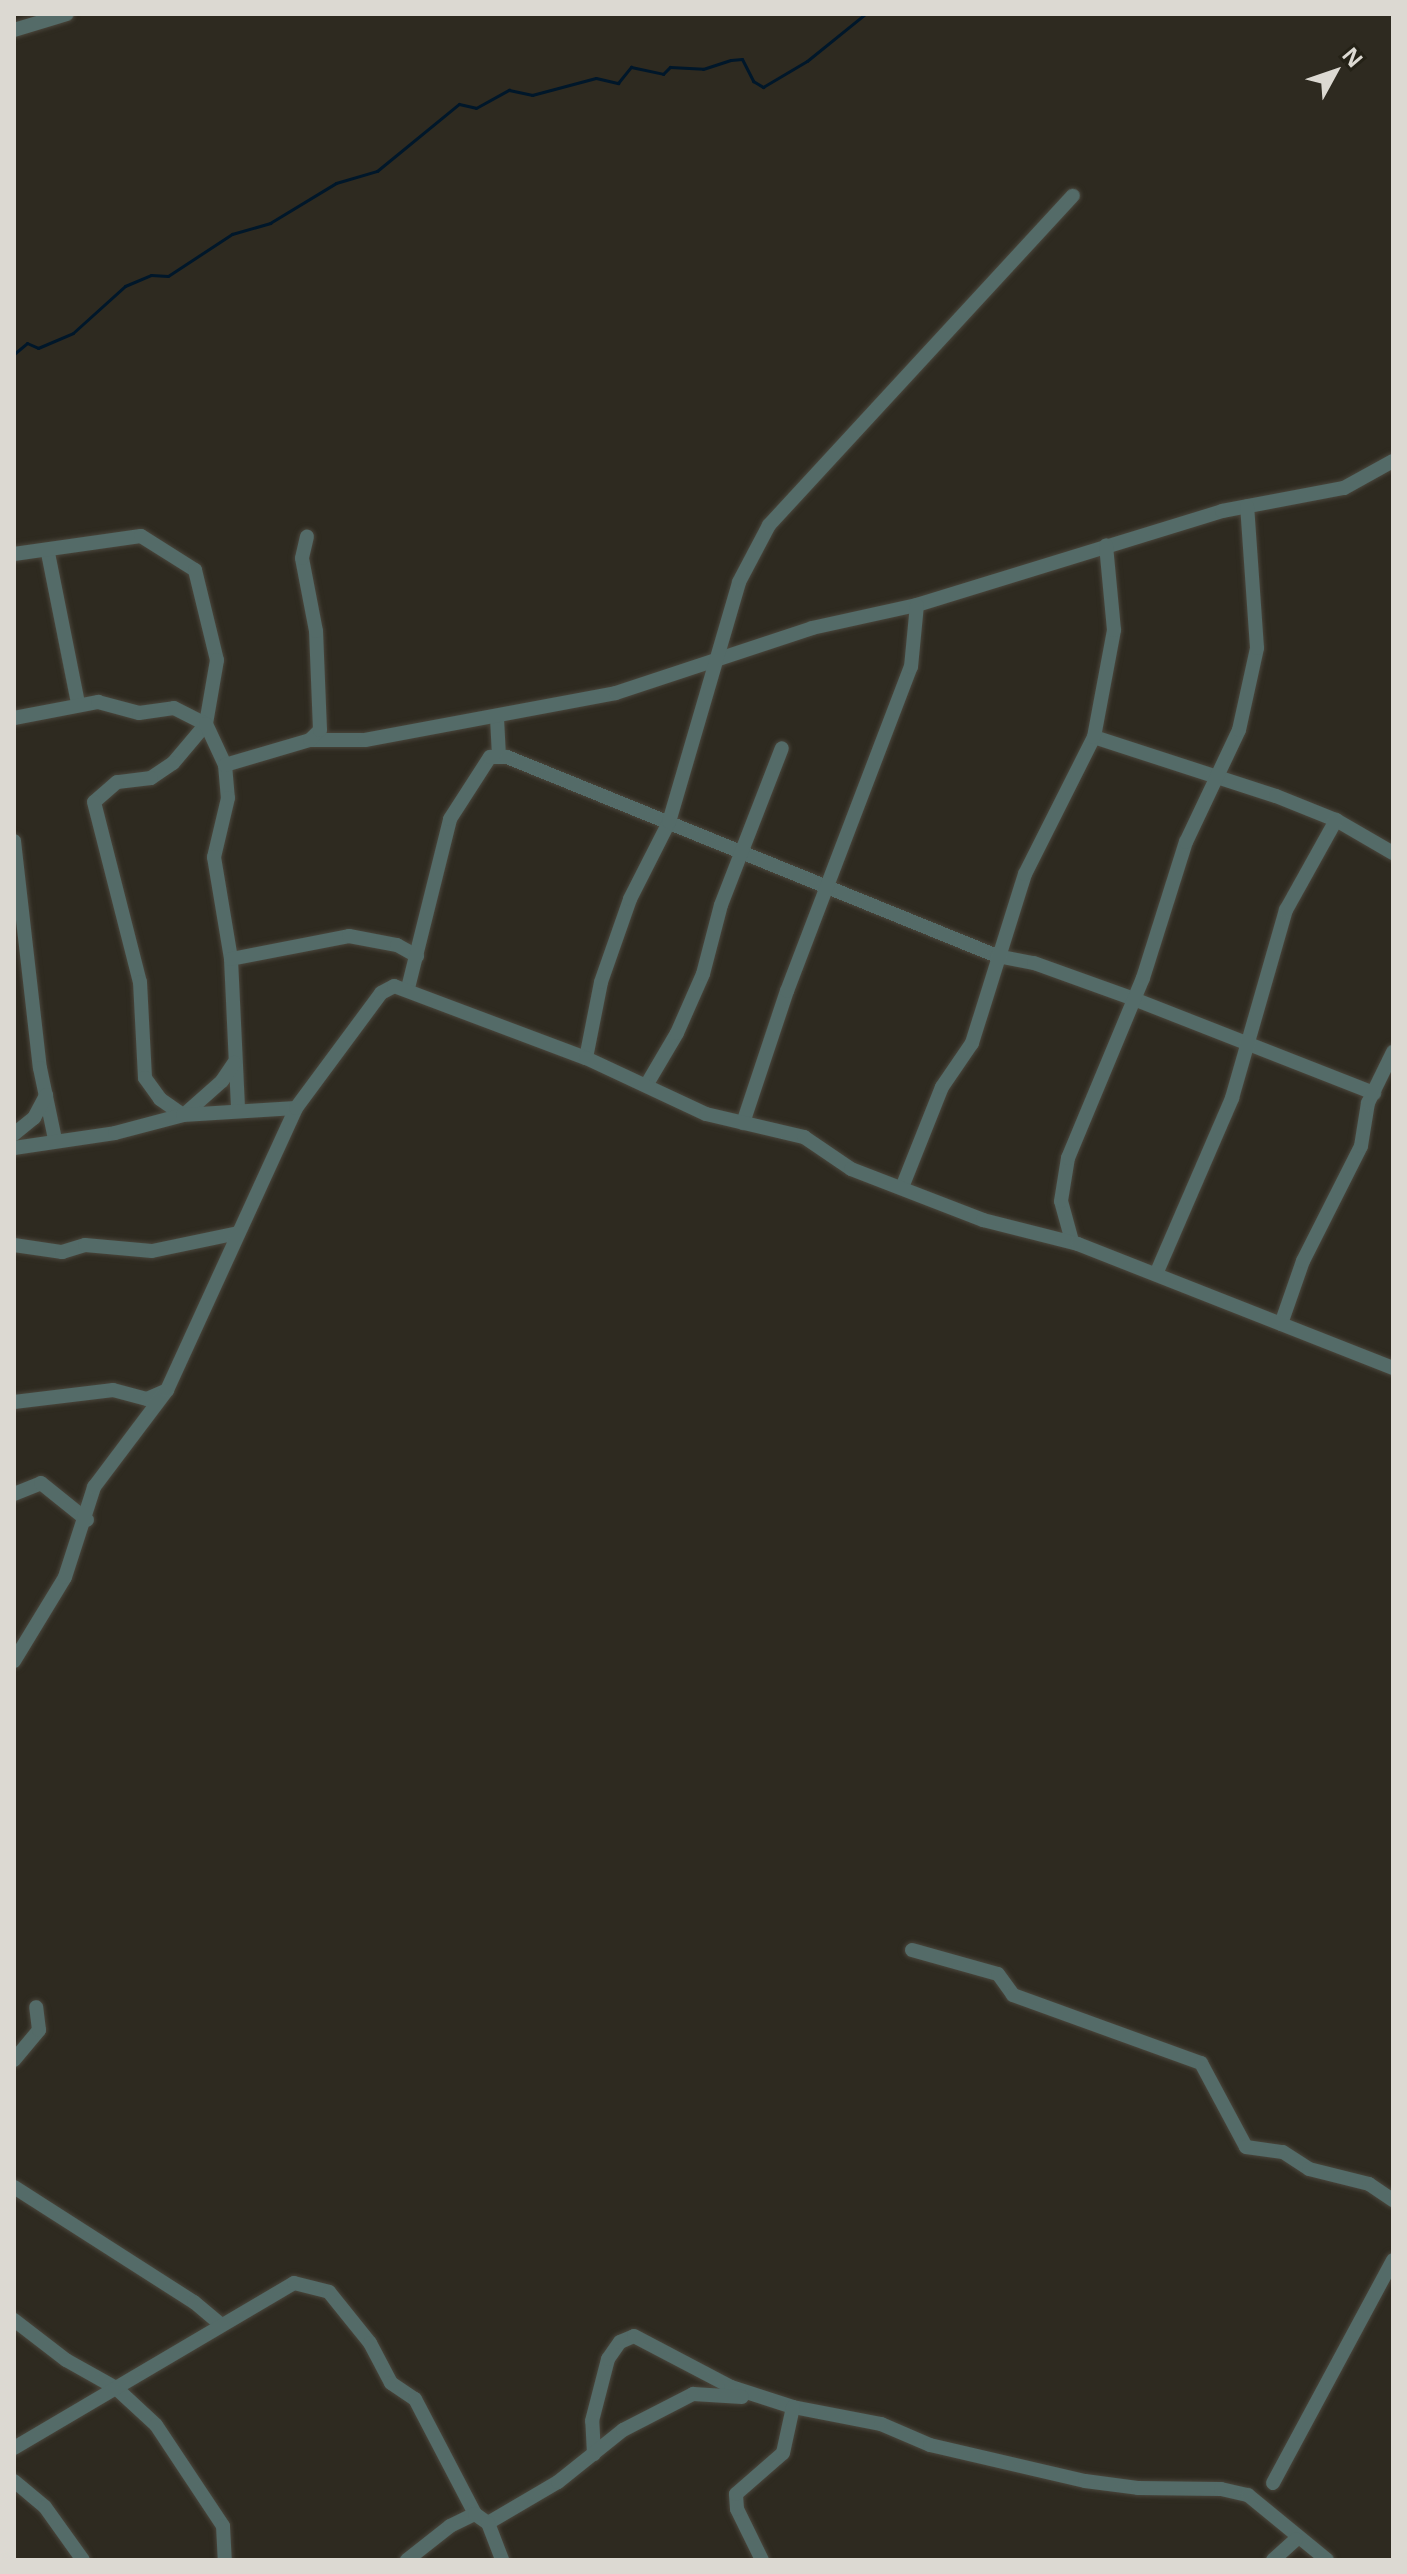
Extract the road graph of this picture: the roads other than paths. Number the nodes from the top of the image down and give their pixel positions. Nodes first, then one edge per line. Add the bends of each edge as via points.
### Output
1 (67, 14) edge
2 (14, 30) edge
3 (1073, 196) dead end
4 (1393, 461) edge
5 (1247, 506) junction
6 (307, 537) dead end
7 (1106, 545) junction
8 (48, 553) junction
9 (14, 554) edge
10 (917, 605) junction
11 (718, 659) junction
12 (78, 703) junction
13 (14, 718) edge
14 (497, 718) junction
15 (206, 724) junction
16 (1094, 737) junction
17 (310, 740) junction
18 (782, 748) dead end
19 (499, 757) junction
20 (225, 765) junction
21 (1214, 776) junction
22 (1336, 820) junction
23 (669, 822) junction
24 (14, 841) edge
25 (744, 852) junction
26 (1393, 853) edge
27 (827, 886) junction
28 (417, 956) junction
29 (997, 956) junction
30 (231, 959) junction
31 (408, 988) junction
32 (1134, 999) junction
33 (1245, 1041) junction
34 (1393, 1052) edge
35 (586, 1058) junction
36 (234, 1063) junction
37 (647, 1084) junction
38 (1374, 1093) junction
39 (46, 1095) junction
40 (296, 1108) junction
41 (238, 1109) junction
42 (183, 1115) junction
43 (743, 1123) junction
44 (14, 1134) edge
45 (55, 1139) junction
46 (14, 1148) edge
47 (903, 1185) junction
48 (238, 1233) junction
49 (1072, 1241) junction
50 (14, 1245) edge
51 (1156, 1274) junction
52 (1281, 1324) junction
53 (1393, 1368) edge
54 (167, 1390) junction
55 (14, 1402) edge
56 (14, 1494) edge
57 (87, 1520) junction
58 (14, 1661) edge
59 (912, 1950) dead end
60 (36, 2007) dead end
61 (14, 2060) edge
62 (14, 2187) edge
63 (1393, 2200) edge
64 (1393, 2260) edge
65 (14, 2320) edge
66 (220, 2324) junction
67 (116, 2388) junction
68 (774, 2402) junction
69 (793, 2407) junction
70 (14, 2448) edge
71 (594, 2454) junction
72 (14, 2481) edge
73 (1273, 2483) dead end
74 (475, 2514) junction
75 (488, 2523) junction
76 (1296, 2539) junction
77 (83, 2560) edge
78 (225, 2560) edge
79 (407, 2560) edge
80 (502, 2560) edge
81 (762, 2560) edge
82 (1273, 2560) edge
83 (1327, 2560) edge

1 - 2 street
3 - 11 street via 769,525 739,582
4 - 5 street via 1344,488
5 - 7 street
5 - 21 street via 1257,648 1239,730
6 - 17 street via 302,558 316,631 322,721
7 - 10 street
7 - 16 street via 1114,630
8 - 9 street
8 - 12 street
8 - 15 street via 141,536 195,570 217,660
10 - 11 street via 812,628
10 - 27 street via 911,667
11 - 14 street via 616,693
11 - 23 street
12 - 13 street
12 - 15 street via 109,704 139,713 174,708
14 - 17 street via 341,743
14 - 19 street
15 - 20 street
15 - 42 street via 173,763 151,778 117,782 94,802 140,982 145,1078 160,1099
16 - 21 street
16 - 29 street via 1052,829 1040,839
17 - 20 street
18 - 25 street
19 - 23 street via 580,783
19 - 28 street via 490,757 450,819
20 - 30 street via 228,798 214,857
21 - 22 street
21 - 32 street via 1162,904 1155,943
22 - 26 street
22 - 33 street via 1286,910
23 - 25 street
23 - 35 street via 630,899 601,982
24 - 39 street
25 - 27 street
25 - 37 street via 721,905 703,974
27 - 29 street
27 - 43 street
28 - 30 street via 397,945 349,936
28 - 31 street
29 - 32 street via 1034,963
29 - 47 street via 972,1043 942,1087
30 - 36 street
31 - 35 street
31 - 40 street via 394,986 381,993
32 - 33 street
32 - 49 street via 1068,1158 1061,1201
33 - 38 street
33 - 51 street via 1232,1098
34 - 38 street
35 - 37 street
36 - 41 street
36 - 42 street via 203,1102
37 - 43 street via 706,1114
38 - 52 street via 1361,1146 1303,1261
39 - 44 street via 34,1118
39 - 45 street
40 - 41 street
40 - 48 street
41 - 42 street
42 - 45 street via 115,1133
43 - 47 street via 804,1137 851,1169
45 - 46 street
47 - 49 street via 983,1220
48 - 50 street via 152,1251 85,1245 62,1252
48 - 54 street
49 - 51 street
51 - 52 street
52 - 53 street
54 - 55 street via 147,1399 113,1390
54 - 57 street via 94,1487
56 - 57 street via 41,1483
57 - 58 street via 65,1577
59 - 63 street via 998,1974 1013,1995 1201,2063 1246,2147 1283,2152 1309,2169 1369,2184
60 - 61 street via 39,2030
62 - 66 street
64 - 73 street
65 - 67 street via 66,2360
66 - 67 street
66 - 74 street via 285,2284 329,2292 370,2343 391,2383 415,2399
67 - 70 street
67 - 78 street via 156,2425 204,2493 223,2526
68 - 69 street
68 - 71 street via 693,2394 623,2430
68 - 71 street via 731,2387 634,2336 620,2342 608,2359 592,2421
69 - 76 street via 881,2424 930,2445 1085,2481 1138,2488 1206,2487 1248,2495
69 - 81 street via 783,2453 736,2494 737,2509
71 - 75 street
72 - 77 street via 45,2507
74 - 75 street
74 - 79 street via 450,2526
75 - 80 street
76 - 82 street
76 - 83 street

